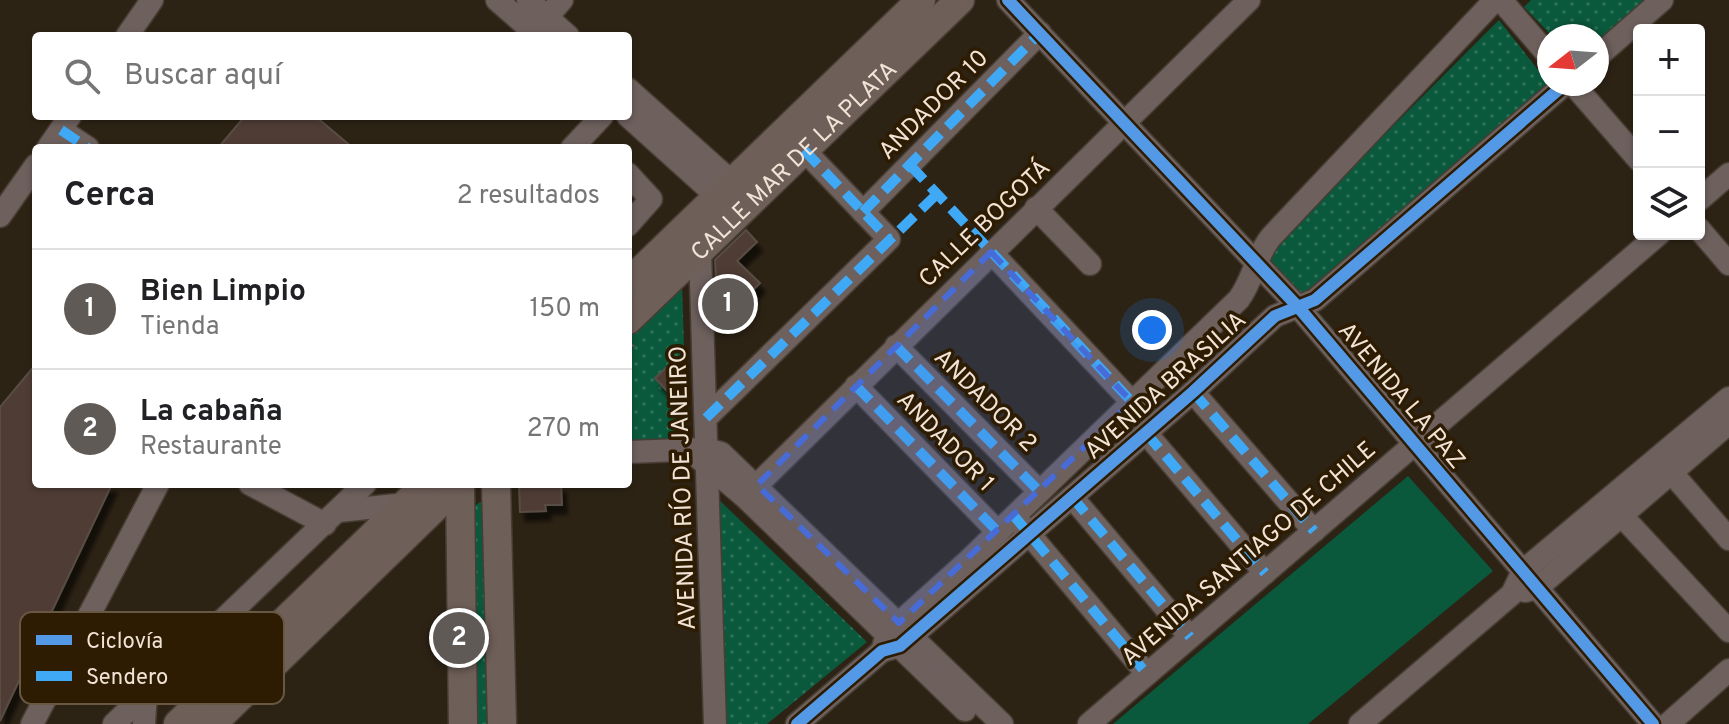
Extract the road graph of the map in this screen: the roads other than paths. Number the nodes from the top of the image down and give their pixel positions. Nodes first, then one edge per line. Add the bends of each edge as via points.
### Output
1 (152, 0) edge
2 (497, 0) edge
3 (528, 0) edge
4 (921, 0) edge
5 (960, 0) edge
6 (1008, 0) edge
7 (1249, 0) edge
8 (1495, 0) edge
9 (1501, 0) edge
10 (1662, 0) edge
11 (545, 21) edge
12 (130, 32) edge
13 (562, 32) edge
14 (1040, 33) junction
15 (1537, 42) edge
16 (1609, 46) edge
17 (632, 93) edge
18 (1551, 96) edge
19 (1583, 96) edge
20 (632, 119) edge
21 (600, 120) edge
22 (1124, 122) junction
23 (60, 131) edge
24 (81, 144) edge
25 (585, 144) edge
26 (804, 150) junction
27 (1633, 153) edge
28 (32, 171) edge
29 (1729, 174) edge
30 (632, 178) edge
31 (724, 188) junction
32 (1705, 195) edge
33 (745, 208) junction
34 (1036, 208) junction
35 (863, 212) junction
36 (0, 216) edge
37 (632, 220) edge
38 (1705, 236) edge
39 (1652, 240) edge
40 (700, 251) junction
41 (991, 252) junction
42 (1255, 261) junction
43 (1090, 264) dead end
44 (1729, 264) edge
45 (632, 279) edge
46 (1299, 308) junction
47 (632, 316) edge
48 (896, 346) junction
49 (856, 386) junction
50 (1193, 392) junction
51 (1729, 398) edge
52 (1132, 402) junction
53 (706, 418) junction
54 (1726, 431) edge
55 (1146, 433) junction
56 (1415, 444) junction
57 (632, 452) edge
58 (701, 454) junction
59 (1671, 472) junction
60 (757, 485) junction
61 (156, 488) edge
62 (259, 488) edge
63 (455, 488) edge
64 (459, 488) edge
65 (496, 488) edge
66 (360, 489) edge
67 (1039, 491) junction
68 (418, 492) edge
69 (1072, 497) junction
70 (1620, 514) junction
71 (332, 518) junction
72 (1006, 524) junction
73 (1314, 531) junction
74 (1029, 534) junction
75 (1729, 539) edge
76 (1265, 573) junction
77 (1530, 580) junction
78 (90, 612) edge
79 (231, 612) edge
80 (284, 622) edge
81 (1729, 631) edge
82 (1190, 637) junction
83 (896, 638) junction
84 (284, 654) edge
85 (1729, 670) edge
86 (1147, 674) junction
87 (42, 704) edge
88 (199, 704) edge
89 (233, 704) edge
90 (138, 712) edge
91 (32, 724) edge
92 (114, 724) edge
93 (178, 724) edge
94 (212, 724) edge
95 (463, 724) edge
96 (502, 724) edge
97 (715, 724) edge
98 (797, 724) edge
99 (980, 724) edge
100 (1002, 724) edge
101 (1089, 724) edge
102 (1360, 724) edge
103 (1653, 724) edge
104 (1668, 724) edge

1 - 12 street
2 - 11 street
3 - 11 street
4 - 31 main road
5 - 26 main road, CALLE MAR DE LA PLATA
6 - 14 street, AVENIDA LA PAZ
7 - 22 street, CALLE BOGOTÁ
8 - 42 street, AVENIDA BRASILIA via 1271,237
9 - 15 street
10 - 16 street
11 - 13 street
14 - 22 street, AVENIDA LA PAZ
14 - 35 street, ANDADOR 10
17 - 31 street
18 - 46 street, AVENIDA BRASILIA via 1315,300
19 - 27 street
20 - 31 street
21 - 25 street
22 - 34 street, CALLE BOGOTÁ
22 - 42 street, AVENIDA LA PAZ
23 - 24 street
26 - 33 main road, CALLE MAR DE LA PLATA
26 - 35 street
28 - 36 street
29 - 32 street
30 - 37 street via 651,199
31 - 33 street
31 - 45 main road
33 - 40 main road, CALLE MAR DE LA PLATA
34 - 41 street, CALLE BOGOTÁ
34 - 43 street
35 - 53 street via 889,239
38 - 44 street
39 - 56 street, AVENIDA SANTIAGO DE CHILE
40 - 47 main road, CALLE MAR DE LA PLATA
40 - 53 street, AVENIDA RÍO DE JANEIRO
41 - 48 street, CALLE BOGOTÁ
41 - 52 street
42 - 46 street, AVENIDA LA PAZ
42 - 52 street, AVENIDA BRASILIA via 1255,274 1239,299
46 - 50 street, AVENIDA BRASILIA via 1275,316
46 - 56 street, AVENIDA LA PAZ
48 - 49 street, CALLE BOGOTÁ
48 - 67 street, ANDADOR 2
49 - 60 street, CALLE BOGOTÁ
49 - 72 street, ANDADOR 1
50 - 55 street, AVENIDA BRASILIA
50 - 73 street
51 - 77 street
52 - 67 street, AVENIDA BRASILIA
53 - 58 street, AVENIDA RÍO DE JANEIRO
54 - 59 street
55 - 69 street, AVENIDA BRASILIA
55 - 76 street
56 - 73 street, AVENIDA SANTIAGO DE CHILE
56 - 77 street, AVENIDA LA PAZ
57 - 58 street
58 - 60 street via 721,453
58 - 83 street
58 - 97 street, AVENIDA RÍO DE JANEIRO
59 - 70 street
59 - 75 street
60 - 83 street
61 - 78 street
62 - 71 street
63 - 84 main road
64 - 95 main road
65 - 96 main road
66 - 68 street
66 - 71 street
67 - 72 street, AVENIDA BRASILIA
68 - 71 street
68 - 80 main road
69 - 74 street, AVENIDA BRASILIA
69 - 82 street
70 - 77 street
70 - 81 street
71 - 79 street
72 - 74 street, ANDADOR 1
72 - 83 street, AVENIDA BRASILIA
73 - 76 street, AVENIDA SANTIAGO DE CHILE
74 - 83 street, AVENIDA BRASILIA
74 - 86 street, ANDADOR 1
76 - 82 street, AVENIDA SANTIAGO DE CHILE
77 - 102 street
77 - 103 street, AVENIDA LA PAZ
82 - 86 street, AVENIDA SANTIAGO DE CHILE
83 - 98 street, AVENIDA BRASILIA
83 - 99 street
83 - 100 street
85 - 104 street
86 - 101 street, AVENIDA SANTIAGO DE CHILE
87 - 91 street
88 - 93 main road
89 - 94 main road
90 - 92 street

